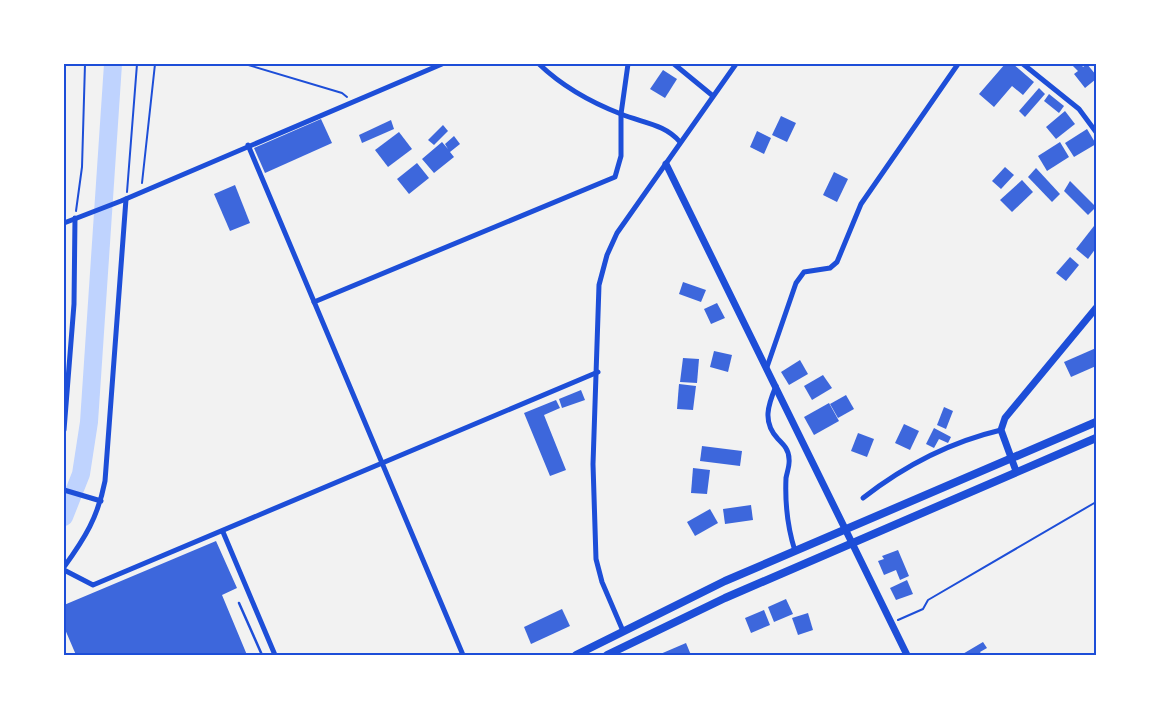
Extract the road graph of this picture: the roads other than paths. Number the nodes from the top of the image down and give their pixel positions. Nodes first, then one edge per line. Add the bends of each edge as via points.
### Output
1 (442, 64) edge
2 (539, 64) edge
3 (628, 64) edge
4 (674, 64) edge
5 (736, 64) edge
6 (958, 64) edge
7 (1023, 64) edge
8 (713, 96) junction
9 (621, 114) junction
10 (1096, 132) edge
11 (680, 142) junction
12 (248, 145) junction
13 (666, 164) junction
14 (124, 200) junction
15 (77, 218) junction
16 (64, 223) edge
17 (314, 302) junction
18 (1096, 308) edge
19 (768, 367) junction
20 (598, 372) junction
21 (776, 386) junction
22 (1096, 422) edge
23 (64, 430) edge
24 (1001, 430) junction
25 (1096, 438) edge
26 (1010, 459) junction
27 (382, 463) junction
28 (1016, 471) junction
29 (64, 490) edge
30 (863, 498) dead end
31 (99, 501) junction
32 (846, 528) junction
33 (223, 532) junction
34 (853, 543) junction
35 (795, 551) junction
36 (64, 569) edge
37 (239, 603) dead end
38 (623, 632) junction
39 (262, 655) edge
40 (275, 655) edge
41 (463, 655) edge
42 (576, 655) edge
43 (607, 655) edge
44 (908, 655) edge

1 - 12 street
2 - 9 street via 558,83
3 - 9 street
4 - 8 street
5 - 8 street
6 - 19 street via 861,204 837,262 830,268 804,272 796,282
7 - 10 street via 1079,109
8 - 11 street
9 - 11 street via 671,131
9 - 17 street via 621,156 615,177
11 - 13 street
12 - 14 street
12 - 17 street
13 - 19 street
13 - 20 street via 617,233 607,255 599,285
14 - 15 street
14 - 31 street via 105,481
15 - 16 street
15 - 23 street
17 - 27 street
18 - 24 street via 1009,413
19 - 21 street
20 - 27 street
20 - 38 street via 593,464 596,559
21 - 32 street
21 - 35 street via 767,407 768,419 770,429 790,459 786,479 790,535
22 - 26 main road
24 - 26 street
24 - 30 street via 920,459
25 - 28 main road
26 - 28 street
26 - 32 main road
27 - 33 street
27 - 41 street
28 - 34 main road
29 - 31 street
31 - 36 street via 88,532
32 - 34 street
32 - 35 main road
33 - 36 street via 93,585
33 - 40 street
34 - 43 main road via 725,598
34 - 44 street
35 - 38 main road via 725,581
37 - 39 lane
38 - 42 main road

